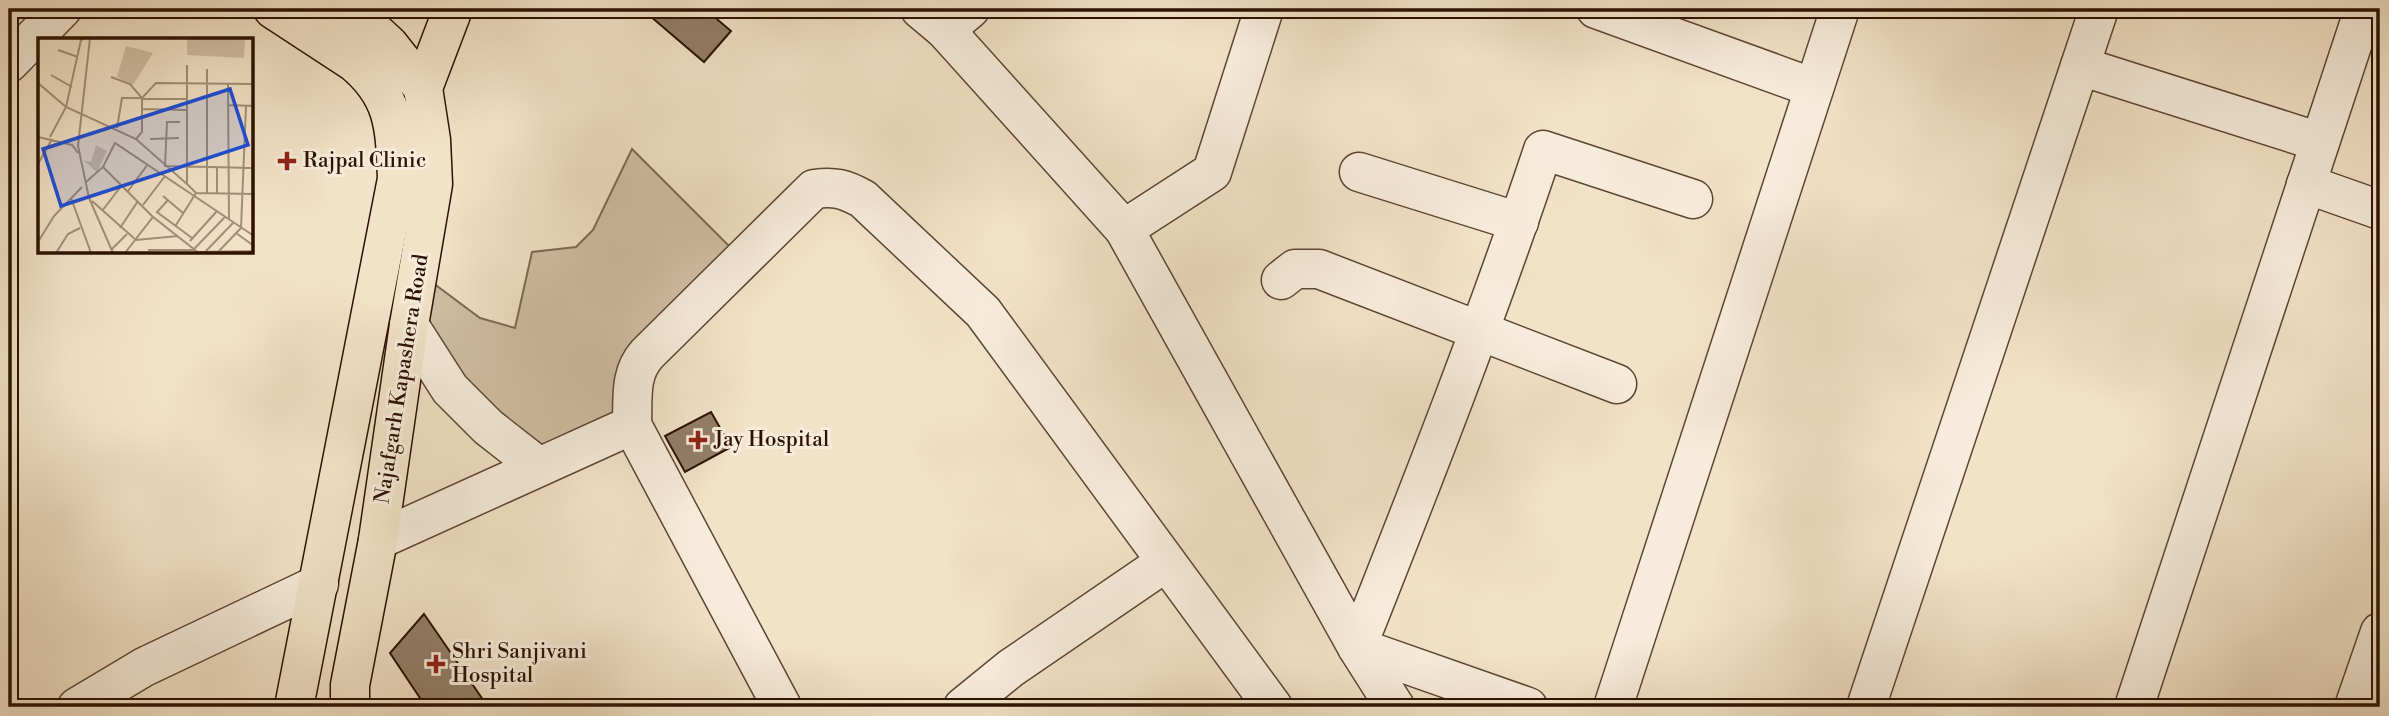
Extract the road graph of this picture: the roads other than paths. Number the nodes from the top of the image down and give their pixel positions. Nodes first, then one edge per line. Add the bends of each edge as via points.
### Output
1 (62, 9) edge
2 (274, 9) edge
3 (335, 9) edge
4 (453, 9) edge
5 (1264, 9) edge
6 (1596, 9) edge
7 (1840, 9) edge
8 (2099, 9) edge
9 (2364, 9) edge
10 (945, 16) edge
11 (9, 62) edge
12 (2080, 66) junction
13 (424, 88) junction
14 (1814, 88) junction
15 (388, 103) junction
16 (2320, 142) junction
17 (1359, 172) dead end
18 (2306, 184) junction
19 (1693, 199) dead end
20 (2380, 210) edge
21 (1519, 222) junction
22 (1124, 229) junction
23 (1282, 280) dead end
24 (409, 325) junction
25 (1479, 329) junction
26 (1618, 384) dead end
27 (632, 425) junction
28 (539, 467) junction
29 (378, 540) junction
30 (1166, 562) junction
31 (319, 584) junction
32 (2380, 632) edge
33 (1357, 647) junction
34 (145, 667) junction
35 (2366, 691) edge
36 (77, 707) edge
37 (139, 707) edge
38 (294, 707) edge
39 (350, 707) edge
40 (782, 707) edge
41 (962, 707) edge
42 (1273, 707) edge
43 (1395, 707) edge
44 (1528, 707) edge
45 (1613, 707) edge
46 (1866, 707) edge
47 (2134, 707) edge

1 - 11 street
2 - 15 main road, Najafgarh Kapashera Road via 354,62
3 - 13 main road via 376,33
4 - 13 main road
5 - 22 street via 1212,172
6 - 14 street
7 - 14 street
8 - 12 street
9 - 16 street
10 - 22 street
12 - 16 street
12 - 46 street
13 - 15 main road
13 - 24 main road, Najafgarh Kapashera Road via 433,184
14 - 45 street
15 - 31 main road, Najafgarh Kapashera Road via 397,179
16 - 18 street
17 - 21 street
18 - 20 street
18 - 47 street
19 - 21 street via 1543,150
21 - 25 street
22 - 33 street
23 - 25 street via 1295,269 1319,269
24 - 28 street via 450,389 488,427
24 - 29 main road, Najafgarh Kapashera Road
25 - 26 street
25 - 33 street
27 - 28 street
27 - 30 street via 637,365 814,189 844,188 863,199 983,312
27 - 40 street
28 - 29 street
29 - 39 main road, Najafgarh Kapashera Road via 350,685
30 - 41 street
30 - 42 street
31 - 34 street
31 - 38 main road, Najafgarh Kapashera Road
32 - 35 street
33 - 43 street
33 - 44 street
34 - 36 street
34 - 37 street

